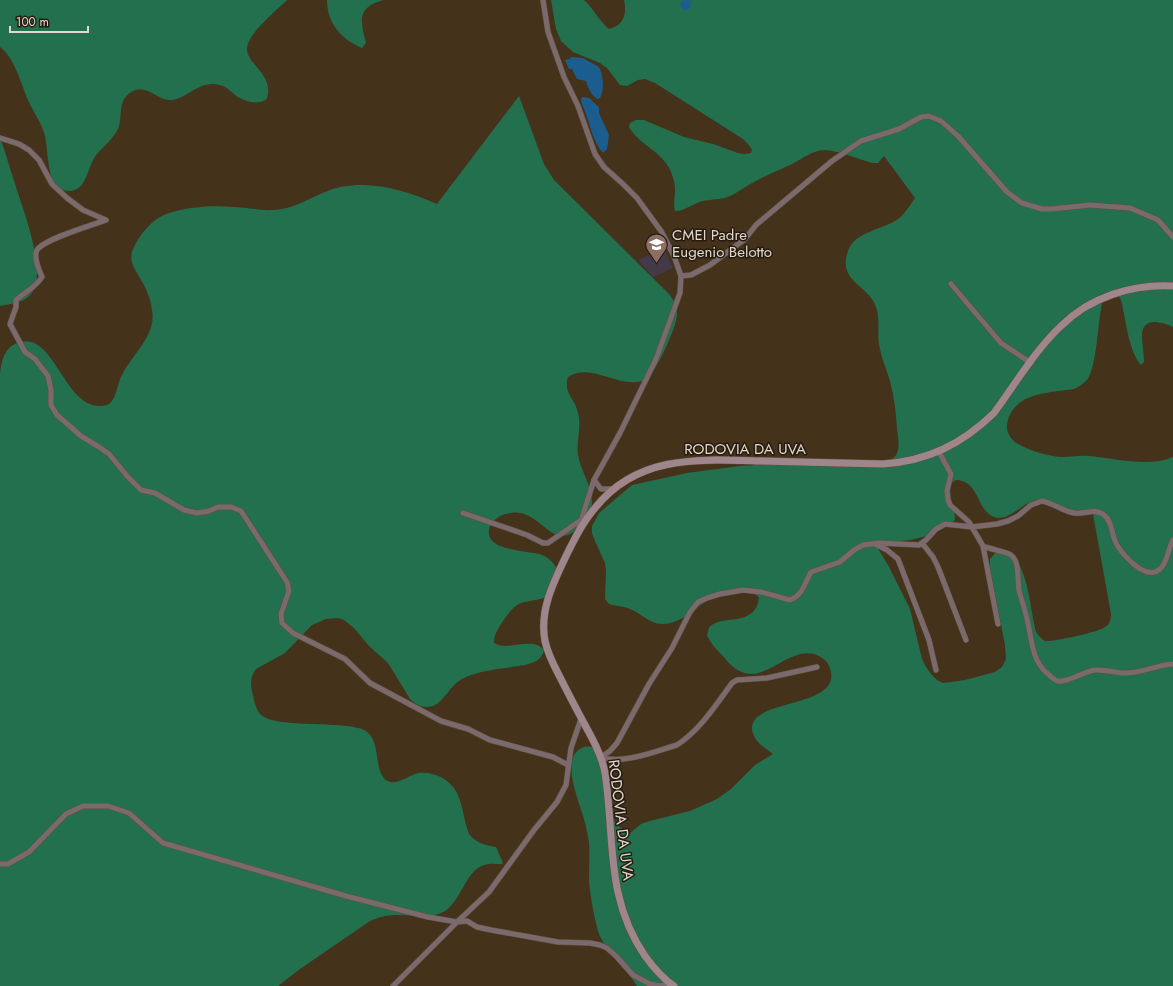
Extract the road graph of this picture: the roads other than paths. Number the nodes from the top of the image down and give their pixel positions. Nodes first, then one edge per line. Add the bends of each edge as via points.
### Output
1 (543, 0) edge
2 (0, 138) edge
3 (1173, 237) edge
4 (681, 276) junction
5 (951, 284) dead end
6 (1173, 286) edge
7 (1031, 363) junction
8 (939, 452) junction
9 (594, 480) junction
10 (613, 489) junction
11 (463, 513) dead end
12 (581, 520) junction
13 (972, 527) junction
14 (578, 533) junction
15 (1173, 540) edge
16 (922, 543) junction
17 (874, 544) junction
18 (983, 546) junction
19 (998, 624) dead end
20 (966, 640) dead end
21 (1173, 664) edge
22 (817, 667) dead end
23 (936, 670) dead end
24 (581, 719) junction
25 (601, 757) junction
26 (568, 765) junction
27 (0, 864) edge
28 (456, 922) junction
29 (672, 984) edge
30 (393, 986) edge

1 - 4 street via 548,32 595,154 604,167 637,198 661,231
2 - 26 street via 29,150 52,184 66,198 83,210 106,220 48,241 38,249 36,256 42,277 34,287 16,300 10,324 25,352 35,359 48,376 51,405 57,415 81,436 109,454 142,490 155,493 184,510 197,513 218,507 231,507 240,511 287,582 289,592 281,614 282,623 293,633 345,659 370,683 442,721 468,729 490,740 553,757
3 - 4 street via 1158,220 1130,208 1090,205 1042,209 1022,203 1007,192 958,136 941,121 929,116 861,141 756,225 745,239 691,276
4 - 9 street via 680,293 656,359
5 - 7 street via 1001,342
6 - 7 street, RODOVIA DA UVA via 1130,290 1095,302 1062,325
7 - 8 street, RODOVIA DA UVA via 984,423
8 - 10 street, RODOVIA DA UVA via 908,461 883,464 720,459 680,461 644,472
8 - 13 street via 951,474 947,491 950,505
9 - 10 street via 601,489
9 - 12 street
10 - 14 street, RODOVIA DA UVA via 596,506
11 - 12 street via 543,543 548,543
12 - 14 street
13 - 15 street via 1008,521 1031,505 1042,501 1076,514 1099,512 1108,519 1123,553 1131,562 1147,572 1158,571 1162,567
13 - 16 street via 946,524 936,529
13 - 18 street
14 - 24 street, RODOVIA DA UVA via 548,597 544,622 545,642 549,654
16 - 17 street
16 - 20 street via 938,567
17 - 23 street via 898,559 929,640
17 - 25 street via 858,547 840,562 810,572 801,592 790,600 743,590 720,594 698,602 617,743
18 - 19 street
18 - 21 street via 1012,555 1015,560 1036,661 1051,677 1058,681 1096,670 1129,673
22 - 25 street via 767,678 737,680 702,723 678,745 618,760
24 - 25 street, RODOVIA DA UVA
24 - 26 street
25 - 29 street, RODOVIA DA UVA via 620,906 635,940 653,967
26 - 28 street via 566,785 557,802 489,892
27 - 28 street via 8,864 29,852 66,814 83,806 108,806 129,812 163,843 346,896
28 - 29 street via 467,921 477,927 558,942 600,945 607,948 633,974 650,984
28 - 30 street

